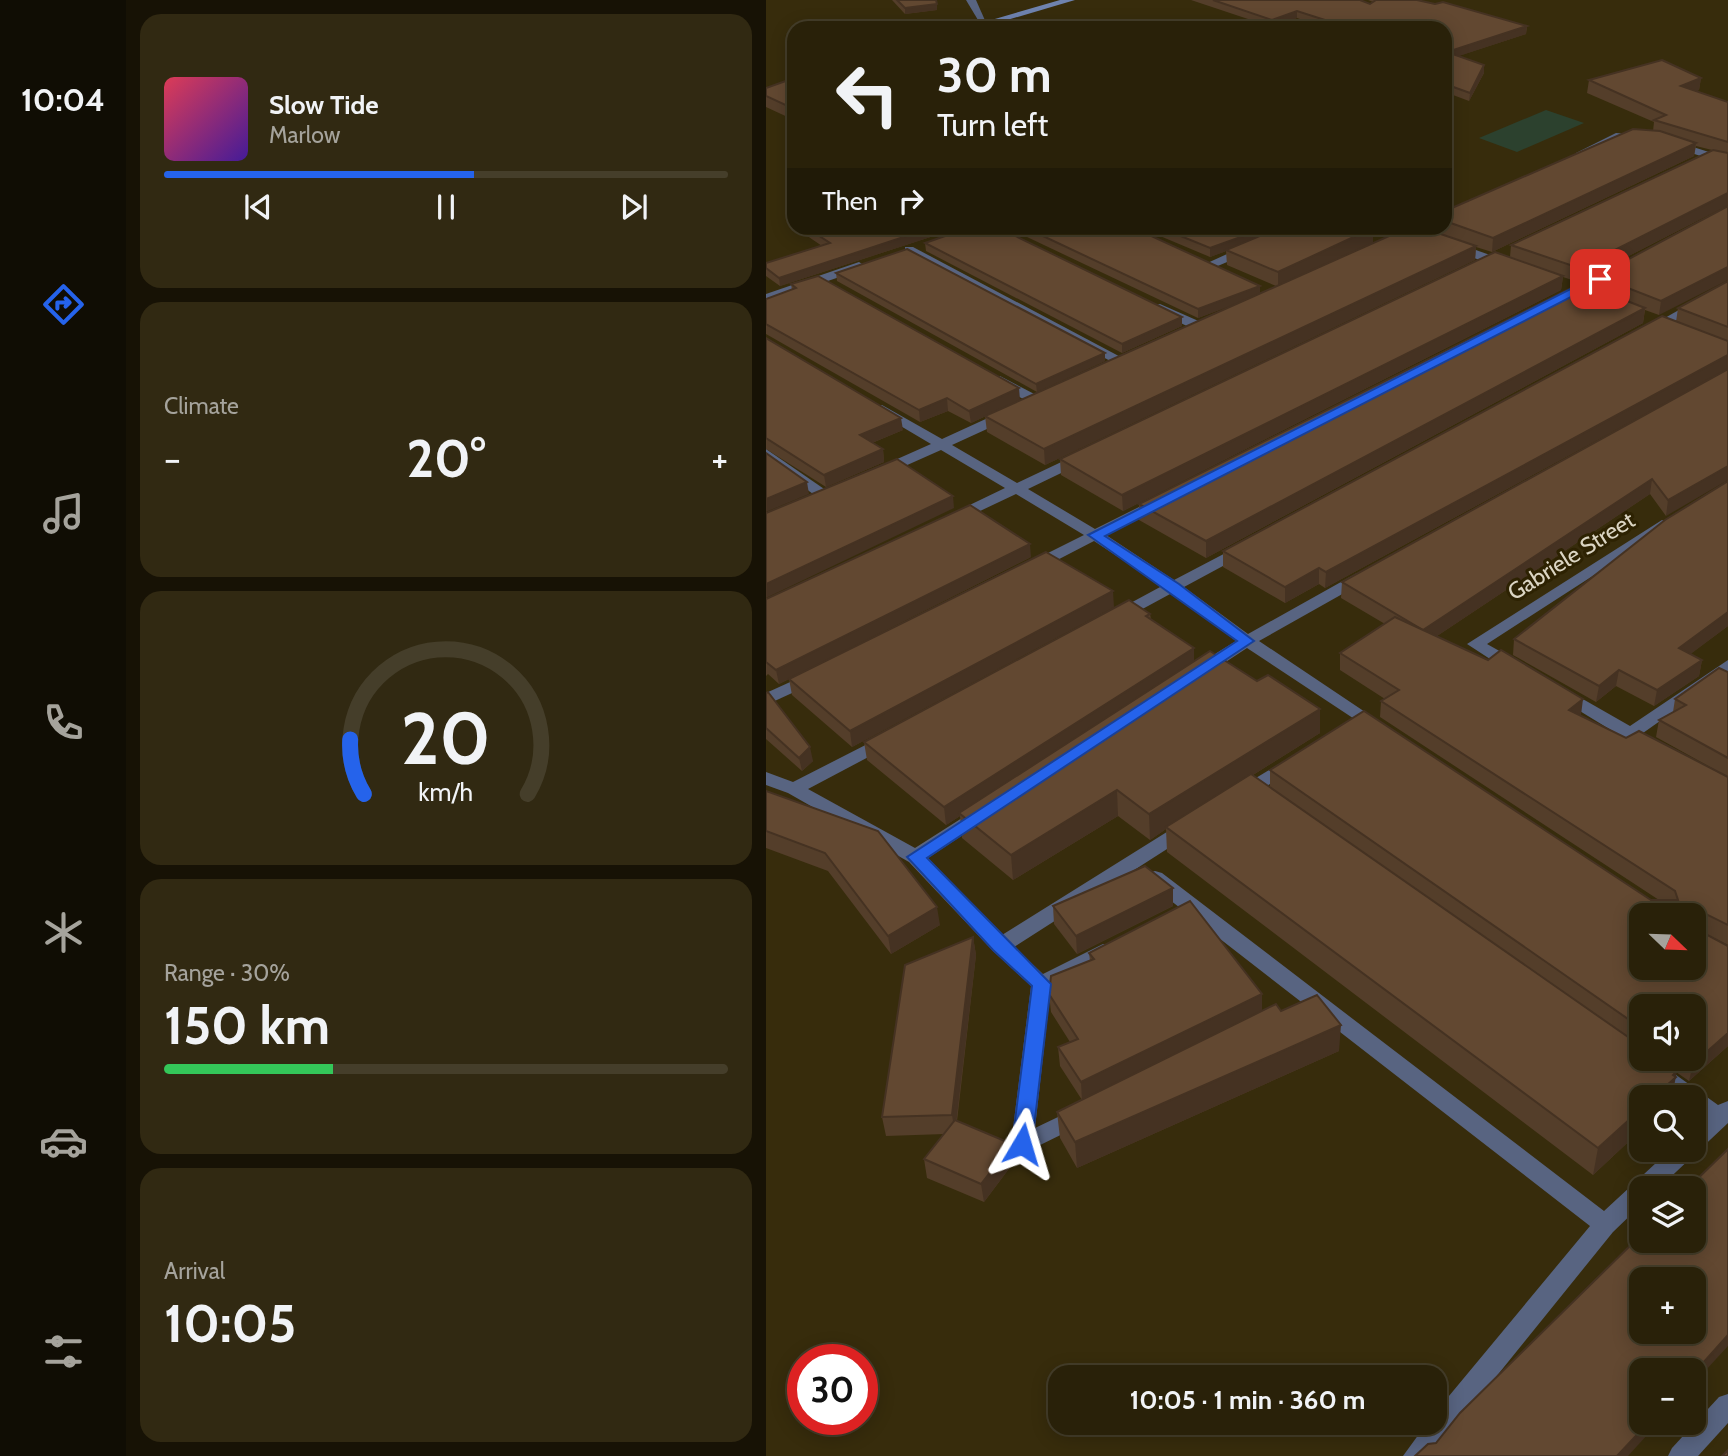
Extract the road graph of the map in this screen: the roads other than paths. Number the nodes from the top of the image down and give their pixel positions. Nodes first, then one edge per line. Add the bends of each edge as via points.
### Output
1 (971, 0) edge
2 (1070, 0) edge
3 (983, 21) edge
4 (991, 21) edge
5 (1710, 156) junction
6 (1567, 159) edge
7 (1698, 162) edge
8 (1727, 162) edge
9 (1403, 235) edge
10 (1433, 235) edge
11 (1387, 243) edge
12 (1260, 244) edge
13 (909, 250) edge
14 (1500, 258) junction
15 (871, 262) edge
16 (1625, 265) edge
17 (1518, 269) edge
18 (1468, 273) edge
19 (1232, 275) edge
20 (1555, 282) edge
21 (1727, 286) edge
22 (1585, 293) junction
23 (766, 298) edge
24 (1150, 303) edge
25 (1554, 303) edge
26 (1198, 327) edge
27 (1636, 337) edge
28 (1123, 362) edge
29 (989, 374) edge
30 (872, 402) edge
31 (943, 444) junction
32 (766, 453) edge
33 (1091, 454) edge
34 (872, 476) edge
35 (1015, 490) junction
36 (825, 496) edge
37 (1170, 498) edge
38 (1682, 513) edge
39 (940, 525) edge
40 (1095, 535) junction
41 (1259, 541) edge
42 (1379, 567) edge
43 (1022, 572) edge
44 (1174, 587) junction
45 (1101, 626) edge
46 (1247, 641) junction
47 (1727, 664) edge
48 (827, 669) edge
49 (1190, 678) edge
50 (766, 700) edge
51 (1363, 717) junction
52 (905, 731) edge
53 (1341, 731) edge
54 (1386, 732) edge
55 (1630, 734) junction
56 (1308, 752) edge
57 (1667, 754) edge
58 (766, 778) edge
59 (1253, 788) junction
60 (794, 789) junction
61 (1275, 804) edge
62 (996, 805) edge
63 (1220, 808) edge
64 (1199, 821) edge
65 (916, 857) junction
66 (1133, 861) junction
67 (1129, 939) edge
68 (1000, 946) junction
69 (1041, 984) junction
70 (1313, 999) junction
71 (1289, 1011) edge
72 (1654, 1071) edge
73 (1673, 1085) edge
74 (1706, 1105) edge
75 (1095, 1108) edge
76 (1723, 1113) edge
77 (1706, 1130) edge
78 (1672, 1162) edge
79 (1657, 1176) edge
80 (1629, 1202) edge
81 (1605, 1225) junction
82 (1727, 1405) edge
83 (1416, 1456) edge
84 (1681, 1456) edge

1 - 3 street
2 - 4 street
5 - 6 street via 1654,139 1615,136
5 - 7 street
5 - 8 street
9 - 11 street
10 - 14 street
12 - 19 street via 1204,263
13 - 28 street
14 - 17 street
14 - 18 street
15 - 23 street via 826,282
16 - 22 street
20 - 22 street
21 - 27 street
22 - 25 street
24 - 26 street
29 - 31 street via 1043,398
30 - 31 street
31 - 34 street
31 - 35 street
32 - 36 street
33 - 35 street
35 - 39 street
35 - 40 street
37 - 40 street
38 - 55 street, Gabriele Street via 1475,643
40 - 43 street
40 - 44 street
41 - 44 street
42 - 46 street
44 - 45 street
44 - 46 street
46 - 49 street
46 - 51 street
47 - 55 street
48 - 50 street
51 - 53 street
51 - 54 street
52 - 60 street
55 - 57 street
56 - 59 street
58 - 60 street
59 - 61 street
59 - 63 street
60 - 65 street
62 - 65 street
64 - 66 street
65 - 68 street
66 - 68 street
66 - 70 street via 1185,911
67 - 69 street
68 - 69 street
69 - 75 street via 1022,1144
70 - 71 street
70 - 81 street
72 - 73 street
74 - 76 street
76 - 77 street
78 - 79 street
80 - 81 street
81 - 83 street
82 - 84 street

